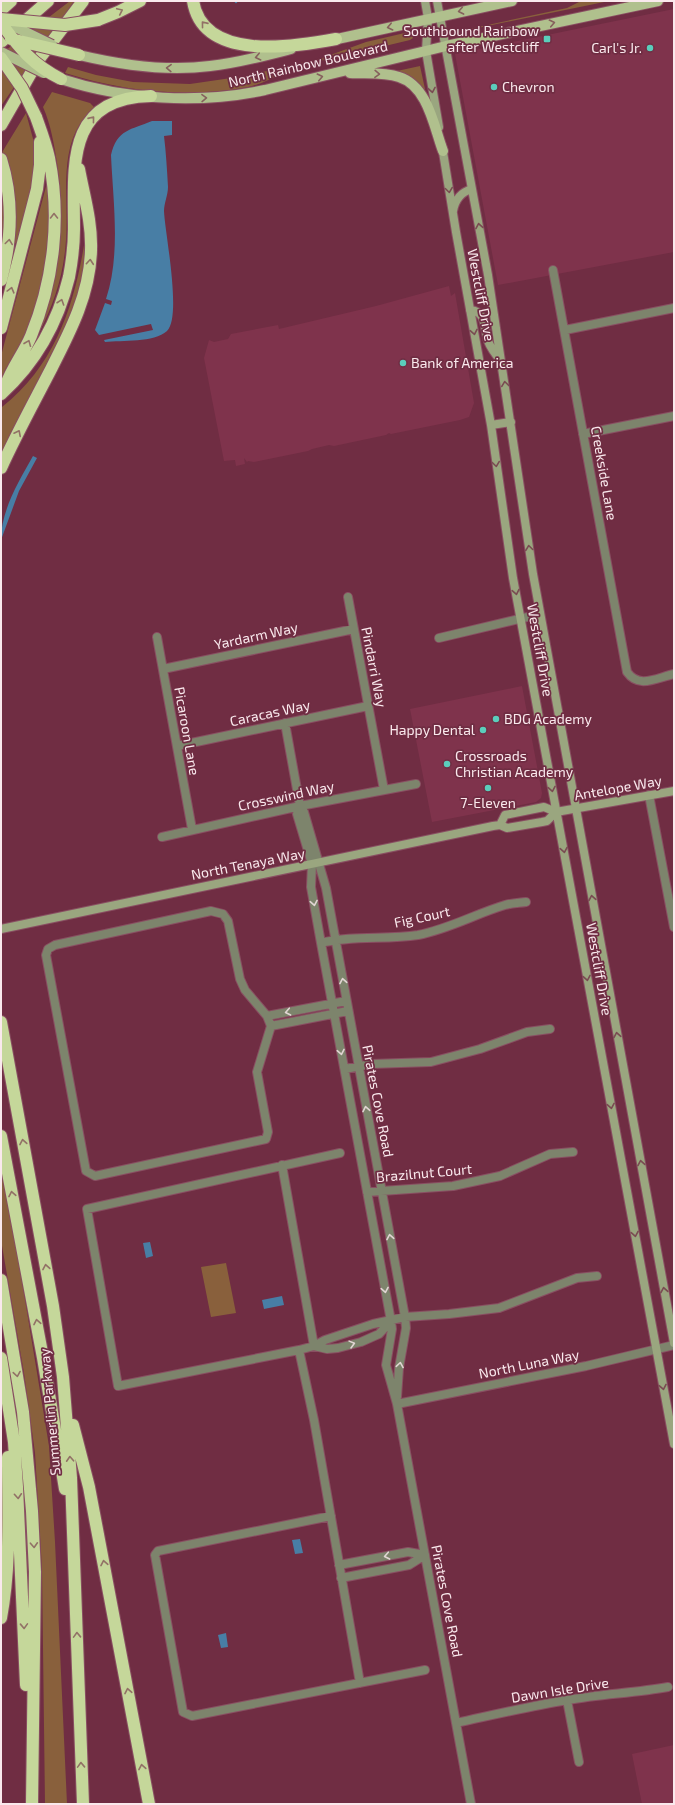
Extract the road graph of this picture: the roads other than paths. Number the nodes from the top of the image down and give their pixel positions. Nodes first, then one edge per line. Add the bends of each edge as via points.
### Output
1 (11, 1) edge
2 (48, 1) edge
3 (83, 1) edge
4 (140, 1) edge
5 (193, 1) edge
6 (425, 1) edge
7 (438, 1) edge
8 (512, 1) edge
9 (658, 1) edge
10 (1, 10) edge
11 (434, 17) junction
12 (1, 21) edge
13 (1, 37) edge
14 (336, 39) junction
15 (14, 40) junction
16 (1, 42) edge
17 (436, 49) junction
18 (1, 52) edge
19 (79, 55) junction
20 (1, 58) edge
21 (338, 73) junction
22 (62, 79) junction
23 (151, 96) junction
24 (36, 117) junction
25 (1, 125) edge
26 (443, 152) junction
27 (76, 154) junction
28 (3, 165) edge
29 (472, 190) junction
30 (453, 214) junction
31 (553, 270) dead end
32 (1, 280) edge
33 (674, 308) edge
34 (470, 310) junction
35 (1, 328) edge
36 (565, 330) junction
37 (502, 363) junction
38 (2, 393) edge
39 (674, 416) edge
40 (511, 422) junction
41 (491, 425) junction
42 (583, 434) junction
43 (1, 468) edge
44 (348, 597) dead end
45 (540, 614) junction
46 (521, 618) junction
47 (354, 629) junction
48 (157, 637) dead end
49 (438, 638) dead end
50 (163, 669) junction
51 (674, 674) edge
52 (368, 706) junction
53 (285, 723) junction
54 (177, 746) junction
55 (416, 784) dead end
56 (384, 790) junction
57 (674, 791) edge
58 (649, 795) junction
59 (300, 806) junction
60 (576, 808) junction
61 (566, 810) joint
62 (556, 812) junction
63 (500, 825) junction
64 (192, 829) junction
65 (162, 837) dead end
66 (315, 864) junction
67 (526, 902) dead end
68 (672, 909) edge
69 (674, 927) edge
70 (1, 928) edge
71 (335, 940) junction
72 (321, 943) junction
73 (346, 1001) junction
74 (332, 1003) junction
75 (348, 1011) junction
76 (334, 1014) junction
77 (267, 1016) junction
78 (1, 1022) edge
79 (271, 1026) junction
80 (550, 1029) dead end
81 (358, 1066) junction
82 (344, 1069) junction
83 (1, 1136) edge
84 (573, 1152) dead end
85 (340, 1153) dead end
86 (282, 1165) junction
87 (382, 1190) junction
88 (367, 1192) junction
89 (597, 1276) dead end
90 (1, 1280) edge
91 (405, 1316) junction
92 (391, 1321) junction
93 (674, 1344) edge
94 (314, 1346) junction
95 (656, 1348) junction
96 (299, 1350) junction
97 (1, 1358) edge
98 (64, 1392) junction
99 (8, 1403) junction
100 (397, 1404) junction
101 (674, 1444) edge
102 (331, 1516) junction
103 (73, 1540) junction
104 (425, 1556) junction
105 (339, 1565) junction
106 (341, 1578) junction
107 (1, 1618) edge
108 (425, 1670) dead end
109 (360, 1682) junction
110 (668, 1687) dead end
111 (567, 1700) junction
112 (456, 1723) junction
113 (580, 1762) dead end
114 (31, 1804) edge
115 (83, 1804) edge
116 (149, 1804) edge
117 (471, 1804) edge

1 - 10 highway
2 - 16 highway
3 - 25 highway via 46,49
12 -> 4 highway, bridge via 65,25 98,20
14 -> 5 highway via 284,46 241,45 214,35 205,27 196,13
6 - 11 main road, Westcliff Drive
7 - 11 main road, Westcliff Drive
8 -> 11 main road, North Rainbow Boulevard
17 -> 9 main road, North Rainbow Boulevard
11 -> 14 main road, North Rainbow Boulevard
11 - 17 main road, Westcliff Drive
11 - 17 main road, Westcliff Drive
12 - 15 highway, bridge
12 - 19 main road, North Rainbow Boulevard, bridge
13 - 15 highway
14 -> 19 main road, North Rainbow Boulevard via 244,61 202,67 133,66
15 - 19 highway, bridge
15 - 22 highway, bridge via 34,62
17 - 21 main road, North Rainbow Boulevard
17 -> 26 main road, Westcliff Drive
17 - 29 main road, Westcliff Drive
18 - 22 main road, North Rainbow Boulevard, bridge via 18,62
20 - 24 highway, bridge via 22,88
23 -> 21 main road, North Rainbow Boulevard via 235,96
21 -> 26 main road via 393,75 411,83 424,99
22 - 23 main road, North Rainbow Boulevard via 114,92
27 -> 23 highway via 80,137 98,113 119,100
35 -> 24 highway via 38,183 40,150
38 -> 24 highway via 8,376 26,350 46,289 53,247 55,216 52,174
26 -> 30 main road, Westcliff Drive
38 -> 27 highway via 21,374 40,347 64,294 73,245 73,176
43 -> 27 highway via 73,325 86,286 90,268 91,233
32 -> 28 highway via 11,223 10,195
29 - 30 main road via 460,196 454,205
37 -> 29 main road, Westcliff Drive
30 - 34 main road, Westcliff Drive
31 - 36 street, Creekside Lane
33 - 36 street
34 - 37 main road via 480,314 490,345
34 -> 41 main road, Westcliff Drive
36 - 42 street, Creekside Lane
40 -> 37 main road, Westcliff Drive
39 - 42 street
40 - 41 main road
45 -> 40 main road, Westcliff Drive
41 -> 46 main road, Westcliff Drive via 509,554
42 - 51 street, Creekside Lane via 627,672 632,679 642,682
44 - 47 street, Pindarri Way
45 - 46 street
45 - 60 main road, Westcliff Drive
46 - 49 street
46 -> 62 main road, Westcliff Drive
47 - 50 street, Yardarm Way
47 - 52 street, Pindarri Way
48 - 50 street, Picaroon Lane
50 - 54 street, Picaroon Lane
52 - 53 street, Caracas Way
52 - 56 street, Pindarri Way
53 - 54 street, Caracas Way
53 - 59 street, Pirates Cove Road
54 - 64 street, Picaroon Lane
55 - 56 street, Crosswind Way
56 - 59 street, Crosswind Way
57 - 58 main road, Antelope Way
58 - 60 main road, Antelope Way
58 - 68 street
59 - 64 street, Crosswind Way
59 - 66 street, Pirates Cove Road via 304,812
60 - 61 main road, Antelope Way
93 -> 60 main road, Westcliff Drive
61 - 62 main road, North Tenaya Way
62 - 63 main road, North Tenaya Way via 547,821 507,828
62 - 63 main road, North Tenaya Way via 544,807 505,815
62 -> 95 main road, Westcliff Drive
63 - 66 main road, North Tenaya Way
64 - 65 street, Crosswind Way
66 - 70 main road, North Tenaya Way
66 - 71 street, Pirates Cove Road via 326,888
66 -> 72 street, Pirates Cove Road via 311,887
67 - 71 street, Fig Court via 506,905 442,930 418,935
68 - 69 street
71 - 72 street, Fig Court
73 -> 71 street, Pirates Cove Road
72 - 74 street, Pirates Cove Road
73 - 74 street
73 - 75 street, Pirates Cove Road
74 - 76 street, Pirates Cove Road
74 -> 77 street
75 - 76 street
75 - 81 street, Pirates Cove Road
76 - 79 street
76 -> 82 street, Pirates Cove Road
77 - 79 street
77 - 79 street via 240,980 228,921 223,914 211,911 55,945 48,949 46,955 86,1170 94,1176 266,1139 268,1132 256,1072
98 -> 78 highway, Summerlin Parkway via 53,1306
80 - 81 street via 527,1032 480,1049 431,1062
81 - 82 street
87 -> 81 street, Pirates Cove Road
82 - 88 street, Pirates Cove Road
103 -> 83 highway via 43,1358
84 - 87 street, Brazilnut Court via 550,1154 500,1176 453,1186
85 - 86 street
86 - 94 street
86 - 96 street via 87,1209 118,1386
87 - 88 street, Brazilnut Court
91 -> 87 street, Pirates Cove Road
88 -> 92 street, Pirates Cove Road
89 - 91 street via 577,1278 499,1308
90 -> 114 highway via 21,1399 32,1511 35,1572
91 - 92 street
100 -> 91 street, Pirates Cove Road via 399,1368 406,1328
92 - 94 street via 373,1324
94 -> 92 street via 327,1349 361,1342 378,1334
92 - 100 street, Pirates Cove Road via 386,1365
93 - 95 street, North Luna Way
94 - 96 street
95 - 100 street, North Luna Way via 586,1366
95 -> 101 main road, Westcliff Drive
96 - 102 street
97 - 99 highway
103 -> 98 highway, Summerlin Parkway via 70,1456
116 -> 98 highway via 89,1487
99 - 107 highway via 8,1557
99 -> 114 highway via 20,1519
100 - 104 street, Pirates Cove Road
102 - 105 street
102 - 109 street via 158,1551 155,1555 183,1712 192,1716
115 -> 103 highway, Summerlin Parkway
104 -> 105 street via 408,1552
104 - 106 street via 409,1565
104 - 112 street, Pirates Cove Road
105 - 106 street
106 - 109 street
108 - 109 street
110 - 111 street, Dawn Isle Drive
111 - 112 street, Dawn Isle Drive
111 - 113 street
112 - 117 street, Pirates Cove Road

